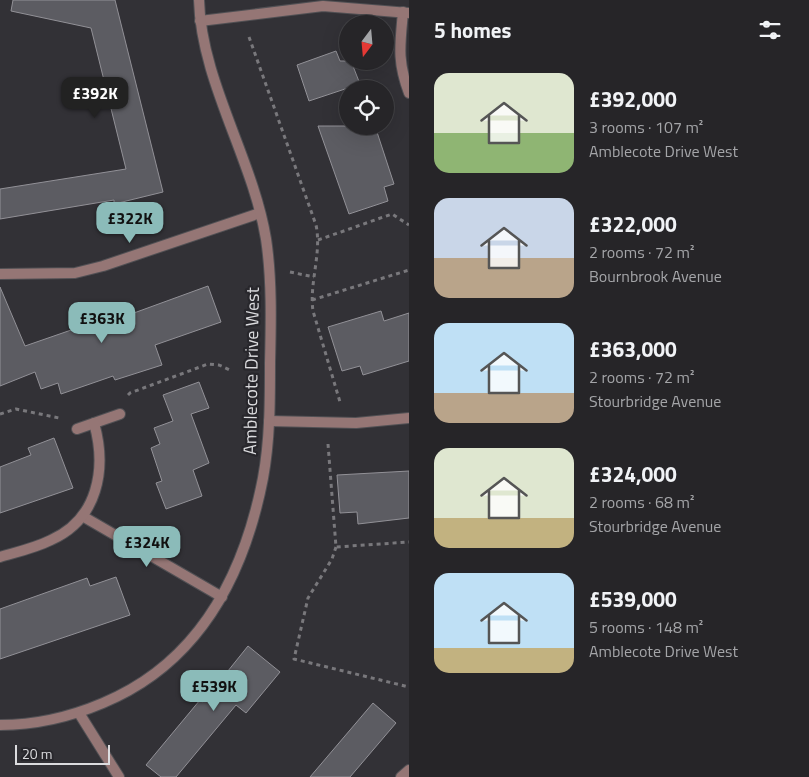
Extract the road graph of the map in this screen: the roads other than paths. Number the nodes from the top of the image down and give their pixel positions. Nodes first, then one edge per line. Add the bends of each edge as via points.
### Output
1 (199, 0) edge
2 (406, 13) edge
3 (200, 21) junction
4 (409, 93) edge
5 (260, 213) junction
6 (0, 274) edge
7 (120, 414) road end
8 (409, 418) edge
9 (269, 421) junction
10 (94, 423) junction
11 (77, 429) road end
12 (84, 517) junction
13 (0, 557) edge
14 (222, 597) junction
15 (79, 713) junction
16 (0, 724) edge
17 (409, 770) edge
18 (119, 777) edge
19 (401, 777) edge

1 - 3 street, Amblecote Drive West
2 - 3 street via 323,6
2 - 4 street via 399,56
3 - 5 street, Amblecote Drive West via 207,54
5 - 6 street via 103,266 75,272
5 - 9 street, Amblecote Drive West via 269,276
7 - 10 street
8 - 9 street via 346,423
9 - 14 street, Amblecote Drive West via 263,477 252,524 240,560
10 - 11 street
10 - 12 street via 100,445 100,463
12 - 13 street via 51,540
12 - 14 street
14 - 15 street, Amblecote Drive West via 202,629 146,682
15 - 16 street, Amblecote Drive West via 41,722
15 - 18 street
17 - 19 street

